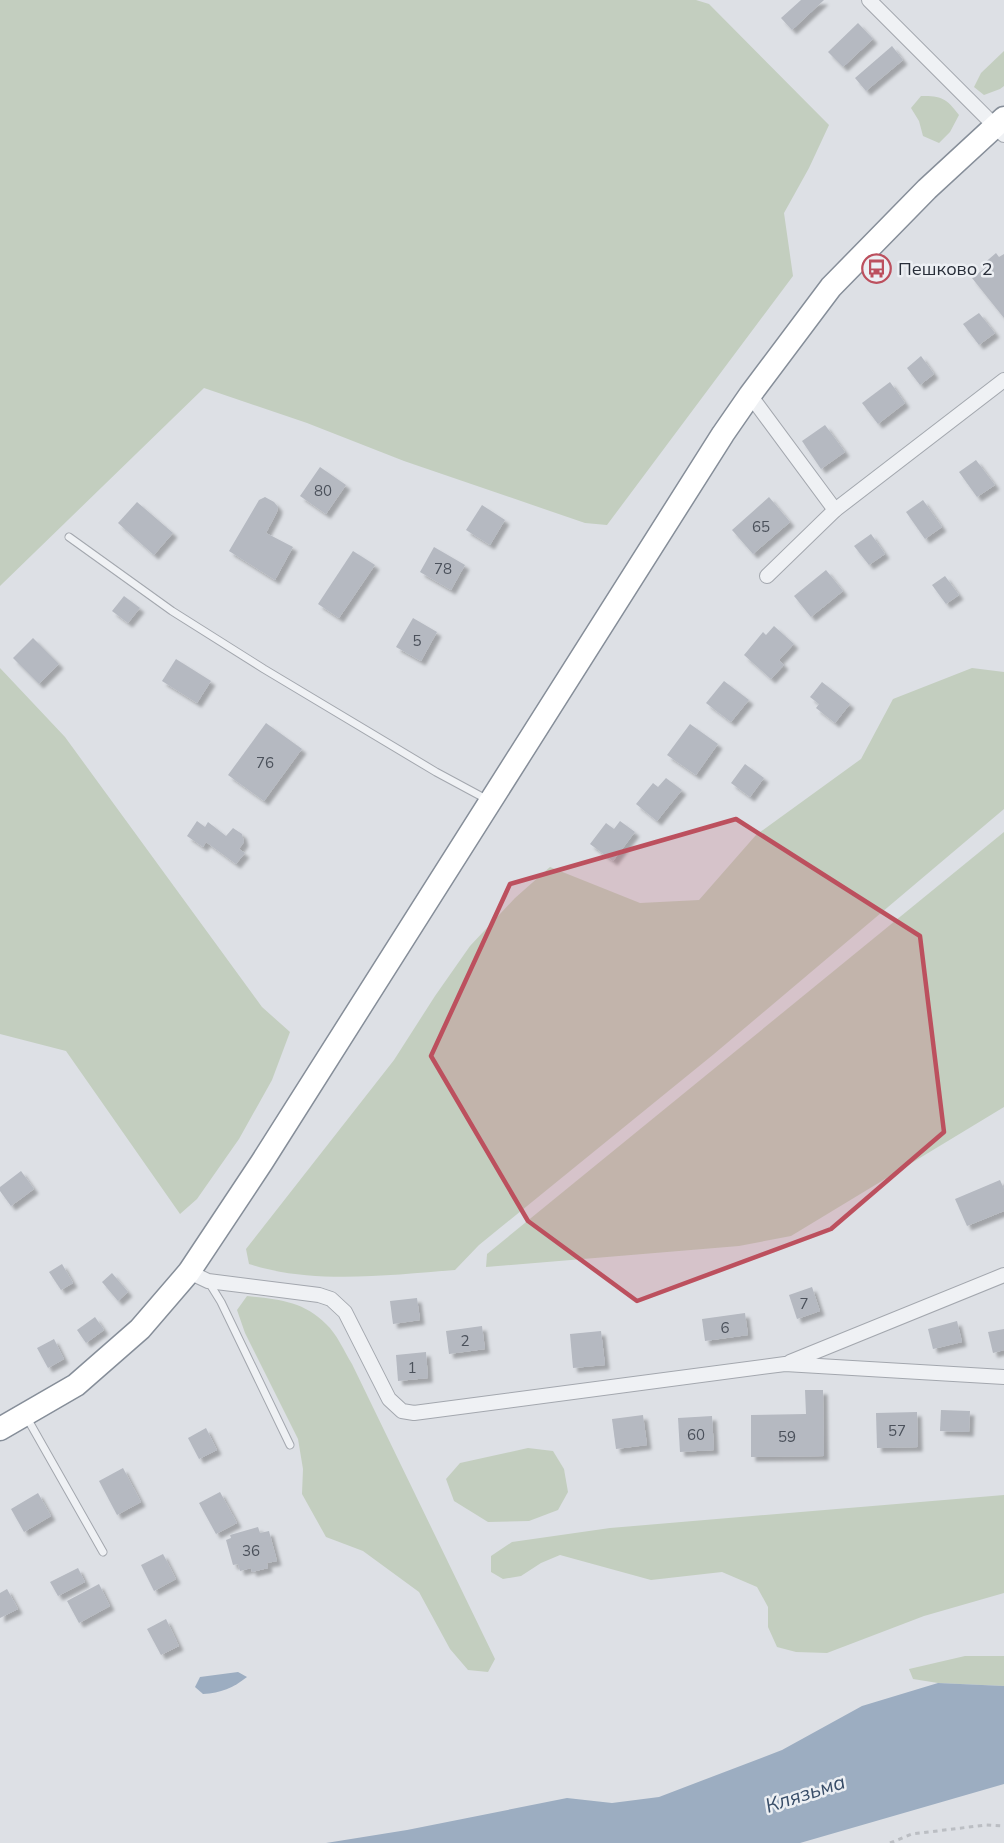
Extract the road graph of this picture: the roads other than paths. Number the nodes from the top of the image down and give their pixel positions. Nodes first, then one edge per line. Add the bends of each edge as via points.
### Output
1 (869, 0) edge
2 (1001, 126) edge
3 (1004, 380) edge
4 (750, 395) junction
5 (835, 510) junction
6 (69, 537) dead end
7 (767, 576) dead end
8 (491, 801) junction
9 (1004, 1275) edge
10 (198, 1277) junction
11 (785, 1364) junction
12 (1004, 1377) edge
13 (26, 1415) junction
14 (0, 1430) edge
15 (290, 1445) dead end
16 (103, 1552) dead end

1 - 2 street
2 - 4 highway via 927,189 831,287
3 - 5 street
4 - 5 street
4 - 8 highway
5 - 7 street
6 - 8 lane via 172,611 264,669
8 - 10 highway via 269,1152
9 - 11 street
10 - 11 street via 331,1299 345,1312 389,1400 402,1411 414,1413
10 - 13 highway via 76,1385
10 - 15 lane via 221,1302
11 - 12 street
13 - 14 highway
13 - 16 lane

